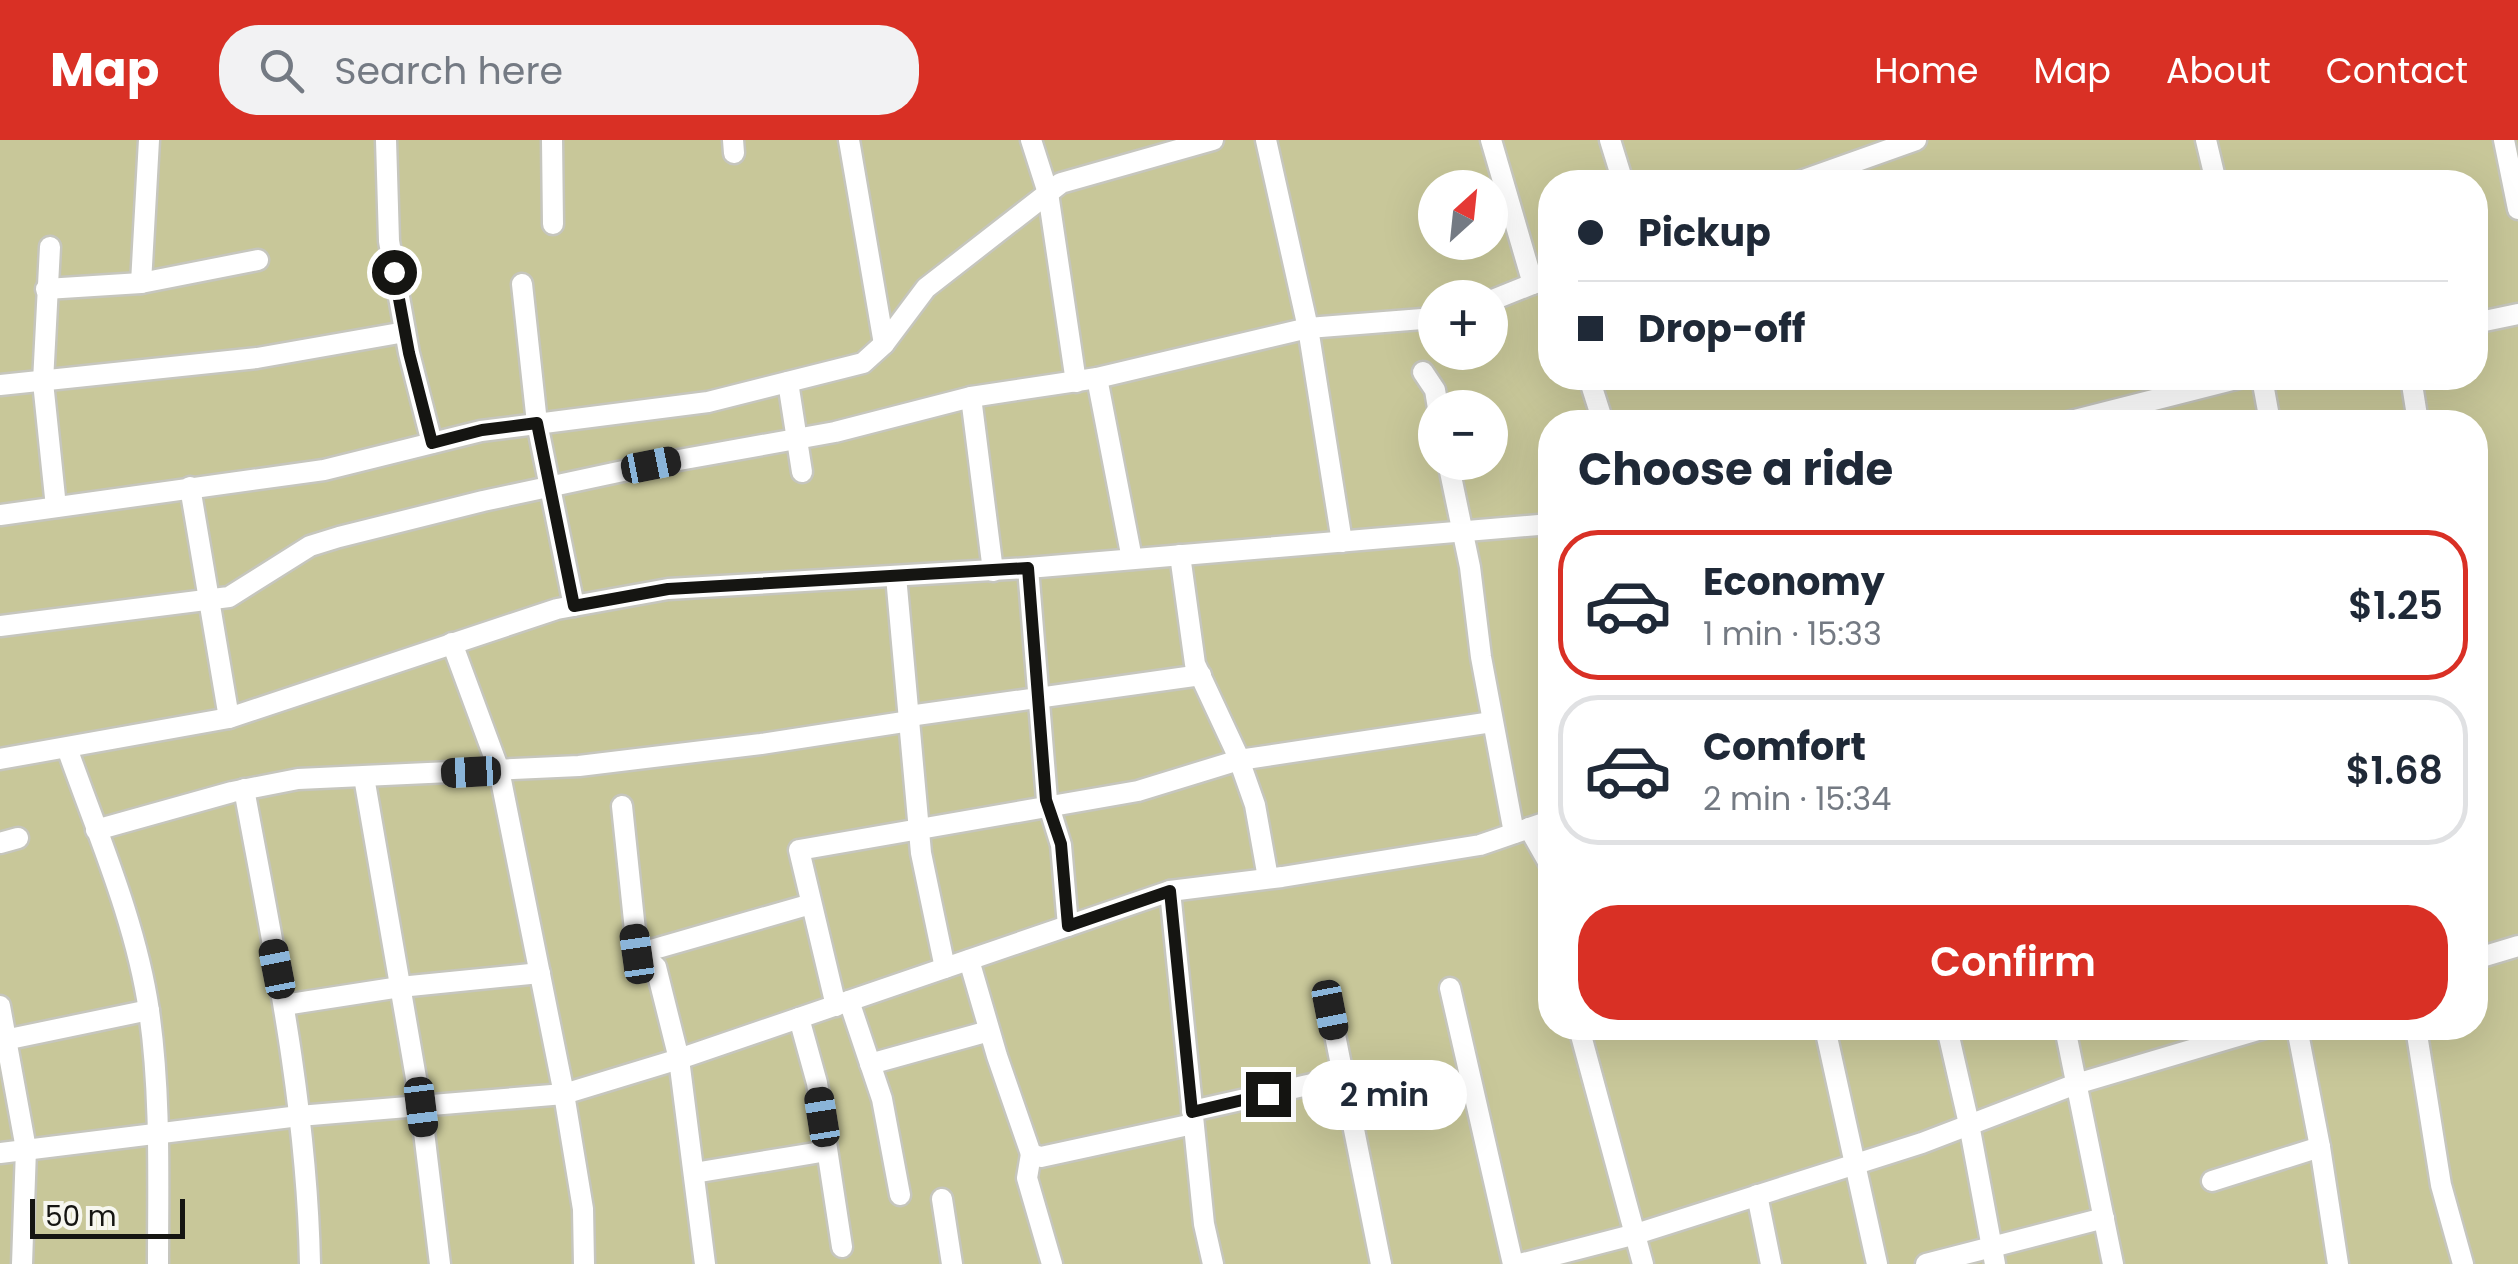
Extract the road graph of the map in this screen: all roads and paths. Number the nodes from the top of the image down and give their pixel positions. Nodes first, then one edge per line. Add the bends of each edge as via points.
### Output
1 (149, 140) edge
2 (386, 140) edge
3 (552, 140) edge
4 (849, 140) edge
5 (1031, 140) edge
6 (1214, 140) edge
7 (1266, 140) edge
8 (1491, 140) edge
9 (1610, 140) edge
10 (1916, 140) edge
11 (2206, 140) edge
12 (2504, 140) edge
13 (1173, 146) edge
14 (1619, 170) edge
15 (1832, 170) edge
16 (2213, 170) edge
17 (1048, 193) junction
18 (2518, 209) edge
19 (553, 224) dead end
20 (50, 247) dead end
21 (258, 260) dead end
22 (1538, 263) edge
23 (140, 283) junction
24 (522, 284) dead end
25 (1538, 284) edge
26 (46, 289) junction
27 (1508, 294) edge
28 (2518, 314) edge
29 (1418, 319) edge
30 (2488, 320) edge
31 (1308, 328) junction
32 (405, 332) junction
33 (884, 344) junction
34 (1423, 372) dead end
35 (1086, 380) junction
36 (43, 382) junction
37 (788, 382) junction
38 (0, 385) edge
39 (1435, 390) edge
40 (2206, 390) edge
41 (972, 397) junction
42 (2151, 410) edge
43 (537, 423) junction
44 (799, 438) junction
45 (432, 443) junction
46 (802, 472) dead end
47 (1451, 480) edge
48 (552, 486) junction
49 (190, 487) junction
50 (56, 508) junction
51 (0, 515) edge
52 (1538, 525) edge
53 (1461, 532) junction
54 (1342, 542) junction
55 (1180, 556) junction
56 (1132, 560) junction
57 (1028, 568) junction
58 (993, 571) junction
59 (896, 576) junction
60 (210, 601) junction
61 (574, 606) junction
62 (0, 626) edge
63 (452, 643) junction
64 (1201, 675) junction
65 (1037, 698) junction
66 (230, 718) junction
67 (909, 719) junction
68 (1492, 722) junction
69 (67, 748) junction
70 (0, 759) edge
71 (1240, 760) junction
72 (499, 770) junction
73 (364, 776) junction
74 (244, 789) junction
75 (622, 806) dead end
76 (1049, 808) junction
77 (1538, 825) edge
78 (96, 830) junction
79 (919, 830) junction
80 (1522, 830) junction
81 (1538, 850) edge
82 (1268, 878) junction
83 (1170, 891) junction
84 (812, 904) junction
85 (1068, 926) junction
86 (2518, 946) edge
87 (637, 954) junction
88 (2488, 955) edge
89 (969, 960) junction
90 (945, 968) junction
91 (540, 972) junction
92 (400, 987) junction
93 (1450, 988) dead end
94 (842, 1004) junction
95 (284, 1005) junction
96 (0, 1006) edge
97 (149, 1010) junction
98 (1330, 1010) dead end
99 (799, 1018) junction
100 (990, 1030) junction
101 (1582, 1040) edge
102 (1828, 1040) edge
103 (1949, 1040) edge
104 (2067, 1040) edge
105 (2224, 1040) edge
106 (2299, 1040) edge
107 (2418, 1040) edge
108 (4, 1041) edge
109 (679, 1059) junction
110 (870, 1064) junction
111 (1344, 1077) junction
112 (2076, 1084) junction
113 (564, 1094) junction
114 (421, 1107) junction
115 (299, 1116) junction
116 (1193, 1118) junction
117 (1970, 1124) junction
118 (157, 1131) junction
119 (2320, 1148) junction
120 (26, 1149) junction
121 (827, 1151) junction
122 (0, 1153) edge
123 (1031, 1154) junction
124 (1854, 1164) junction
125 (694, 1174) junction
126 (2212, 1181) dead end
127 (900, 1194) dead end
128 (1757, 1195) junction
129 (942, 1199) dead end
130 (2104, 1218) junction
131 (1636, 1234) junction
132 (842, 1246) dead end
133 (1993, 1254) edge
134 (22, 1264) edge
135 (158, 1264) edge
136 (310, 1264) edge
137 (440, 1264) edge
138 (584, 1264) edge
139 (705, 1264) edge
140 (952, 1264) edge
141 (1052, 1264) edge
142 (1213, 1264) edge
143 (1381, 1264) edge
144 (1516, 1264) edge
145 (1643, 1264) edge
146 (1771, 1264) edge
147 (1877, 1264) edge
148 (1926, 1264) edge
149 (2113, 1264) edge
150 (2338, 1264) edge
151 (2463, 1264) edge

1 - 23 street
2 - 32 street via 389,242
3 - 19 street
4 - 33 street
5 - 17 street
6 - 13 street
7 - 31 street
8 - 22 street
9 - 14 street
10 - 15 street
11 - 16 street
12 - 18 street
13 - 17 street via 1062,182
17 - 33 street via 926,288
17 - 35 street
20 - 26 street
21 - 23 street
23 - 26 street
24 - 43 street
25 - 27 street
26 - 36 street
28 - 30 street
29 - 31 street
31 - 35 street
31 - 54 street
32 - 36 street via 257,358
32 - 45 street
33 - 37 street via 863,362
34 - 39 street
35 - 41 street
35 - 56 street
36 - 38 street
36 - 50 street
37 - 43 street via 708,402
37 - 44 street
40 - 42 street
41 - 44 street
41 - 58 street
43 - 45 street
43 - 48 street
44 - 46 street
44 - 48 street
45 - 49 street via 324,470
47 - 53 street
48 - 60 street via 310,546 246,589
48 - 61 street
49 - 50 street
49 - 60 street
50 - 51 street
52 - 53 street
53 - 54 street
53 - 68 street
54 - 55 street
55 - 56 street
55 - 64 street
56 - 57 street
57 - 58 street
57 - 65 street
58 - 59 street
59 - 61 street via 668,589
59 - 67 street
60 - 62 street
60 - 66 street
61 - 63 street
63 - 66 street
63 - 72 street
64 - 65 street
64 - 71 street
65 - 67 street
65 - 76 street
66 - 69 street
67 - 72 street via 688,753
67 - 79 street
68 - 71 street
68 - 80 street
69 - 70 street
69 - 78 street
71 - 76 street
71 - 82 street
72 - 73 street
72 - 91 street
73 - 74 street
73 - 92 street
74 - 78 street
74 - 95 street
75 - 87 street
76 - 79 street
76 - 85 street via 1061,844
77 - 80 street
78 - 97 street
79 - 84 street via 799,850
79 - 90 street
80 - 81 street
80 - 82 street via 1480,845
82 - 83 street
83 - 85 street
83 - 116 street
84 - 87 street
84 - 94 street
85 - 89 street
86 - 88 street
87 - 109 street via 656,966
89 - 90 street
89 - 100 street
90 - 94 street
91 - 92 street
91 - 113 street
92 - 95 street
92 - 114 street
93 - 144 street
94 - 99 street
94 - 110 street
95 - 115 street
96 - 108 street
97 - 108 street
97 - 118 street
98 - 111 street
99 - 109 street
99 - 121 street
100 - 110 street
100 - 123 street
101 - 131 street
102 - 124 street
103 - 117 street
104 - 112 street
105 - 112 street
106 - 119 street
107 - 151 street via 2441,1185
108 - 120 street
109 - 113 street
109 - 125 street
110 - 127 street
111 - 116 street
111 - 143 street
112 - 117 street
112 - 130 street
113 - 114 street
113 - 138 street via 583,1209
114 - 115 street
114 - 137 street
115 - 118 street
115 - 136 street
116 - 123 street via 1041,1158
116 - 142 street
117 - 124 street
117 - 133 street
118 - 120 street
118 - 135 street
119 - 126 street
119 - 150 street
120 - 122 street
120 - 134 street
121 - 125 street
121 - 132 street
123 - 141 street via 1027,1178
124 - 128 street
124 - 147 street
125 - 139 street
128 - 131 street
128 - 146 street
129 - 140 street
130 - 133 street
130 - 149 street
131 - 144 street
131 - 145 street
133 - 148 street

